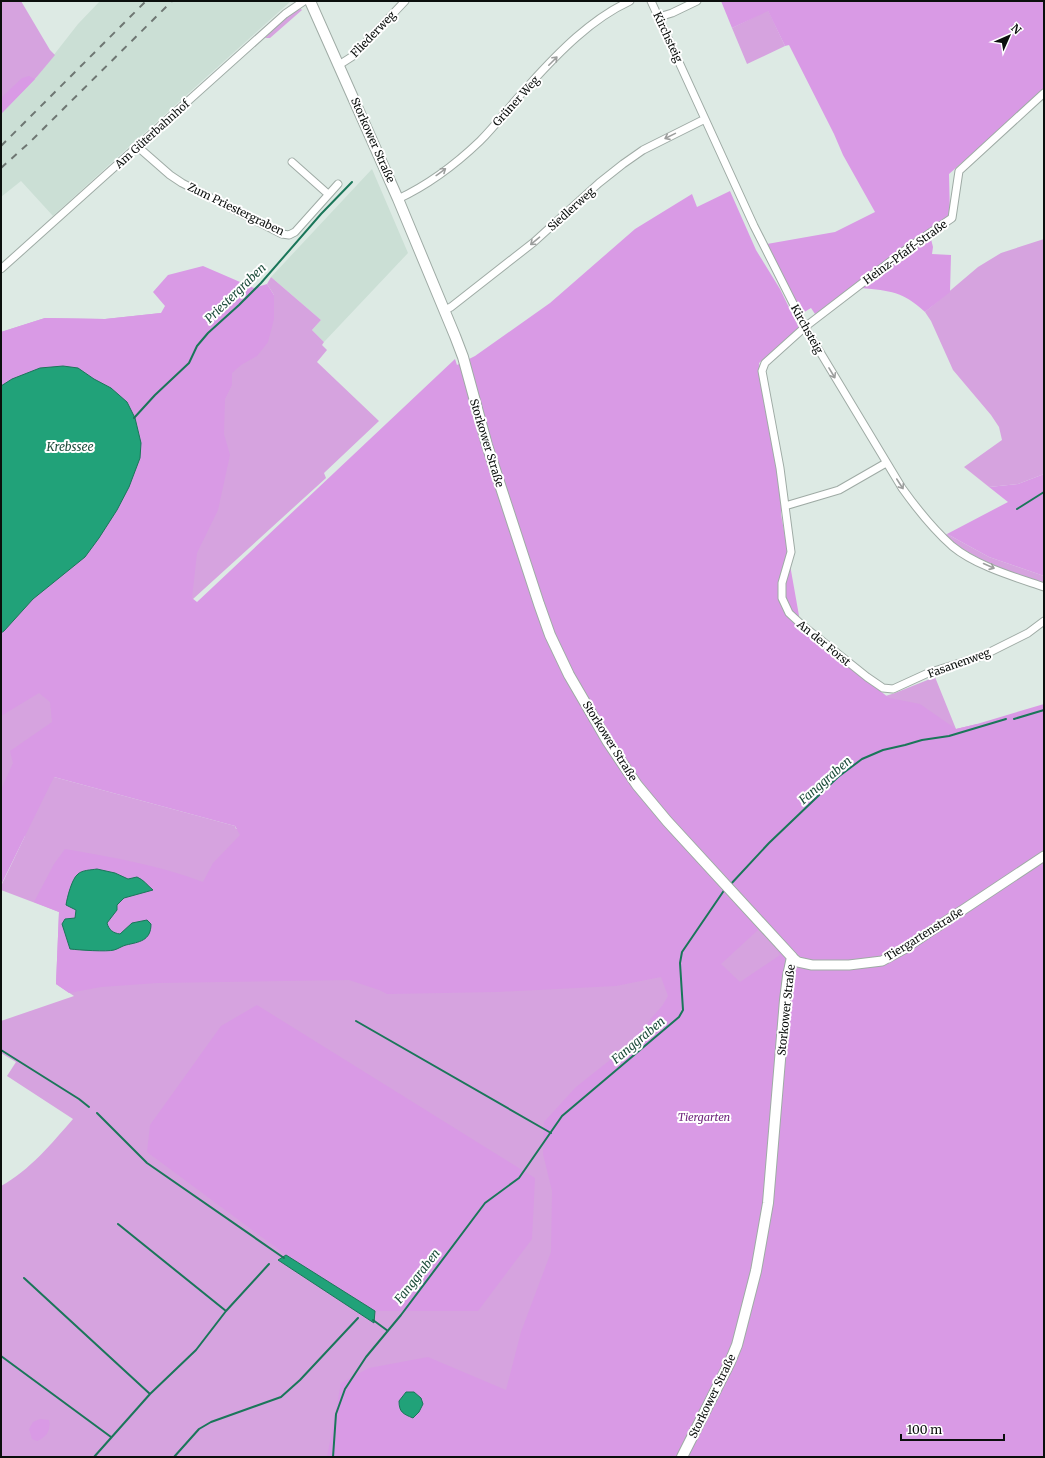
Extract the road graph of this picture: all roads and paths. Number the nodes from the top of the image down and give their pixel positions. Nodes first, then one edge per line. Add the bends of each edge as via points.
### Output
1 (304, 1) edge
2 (310, 1) edge
3 (405, 1) edge
4 (630, 1) edge
5 (651, 1) edge
6 (697, 1) edge
7 (659, 17) junction
8 (339, 65) junction
9 (1044, 93) edge
10 (705, 119) junction
11 (138, 147) junction
12 (292, 162) dead end
13 (338, 184) dead end
14 (328, 194) junction
15 (398, 199) junction
16 (1, 269) edge
17 (445, 310) junction
18 (805, 327) junction
19 (886, 462) junction
20 (785, 506) junction
21 (1044, 587) edge
22 (1044, 621) edge
23 (893, 688) joint
24 (1044, 856) edge
25 (792, 958) junction
26 (682, 1457) edge

1 - 11 street, Am Güterbahnhof via 285,14
2 - 8 main road, Storkower Straße
3 - 8 street, Fliederweg via 353,56
15 -> 4 street, Grüner Weg via 449,167 480,141 530,84 574,40 608,13
5 - 7 street, Kirchsteig
6 - 7 street
7 - 10 street, Kirchsteig
8 - 15 main road, Storkower Straße
9 - 18 street, Heinz-Pfaff-Straße via 959,171 952,218 908,248
10 -> 17 street, Siedlerweg via 638,153 599,183 534,242
10 - 18 street, Kirchsteig via 754,226
11 - 14 street, Zum Priestergraben via 182,183 282,234 289,235 295,232
11 - 16 street, Am Güterbahnhof
12 - 14 street
13 - 14 street, Zum Priestergraben
15 - 17 main road, Storkower Straße
17 - 25 main road, Storkower Straße via 462,353 487,445 518,541 560,657 608,742 637,785
18 -> 19 street, Kirchsteig
18 - 20 street, An der Forst via 765,363 762,371
19 - 20 street via 839,490
19 -> 21 street, Kirchsteig via 917,510 952,546 991,568
20 - 23 street, An der Forst via 791,552 782,583 782,598 789,613 866,677 883,688
22 - 23 street, Fasanenweg via 982,656 928,673
24 - 25 street, Tiergartenstraße via 904,949 882,960 850,965 812,965
25 - 26 main road, Storkower Straße via 788,976 768,1203 756,1271 737,1345

